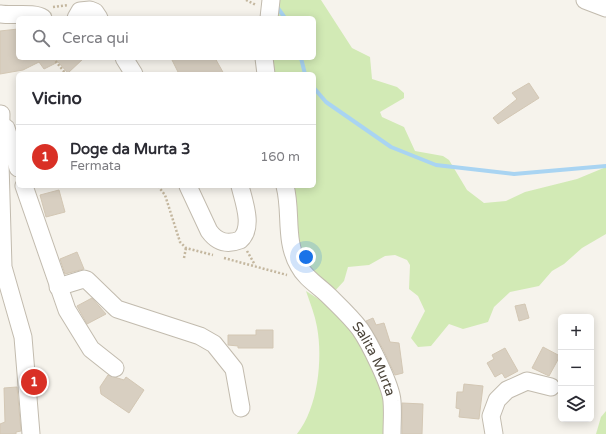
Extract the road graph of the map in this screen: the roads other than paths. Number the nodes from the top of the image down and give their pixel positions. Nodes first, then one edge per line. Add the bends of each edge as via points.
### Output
1 (585, 0) edge
2 (606, 8) edge
3 (0, 14) edge
4 (40, 16) edge
5 (77, 16) edge
6 (98, 16) edge
7 (125, 60) edge
8 (264, 60) edge
9 (133, 72) edge
10 (266, 72) edge
11 (1, 110) edge
12 (16, 161) edge
13 (0, 163) edge
14 (25, 188) edge
15 (189, 188) edge
16 (240, 188) edge
17 (285, 188) edge
18 (58, 288) junction
19 (116, 368) dead end
20 (551, 387) dead end
21 (242, 408) dead end
22 (31, 434) edge
23 (392, 434) edge
24 (494, 434) edge

1 - 2 street
3 - 4 street
5 - 6 street via 85,10 95,12
7 - 9 street
8 - 10 street
11 - 12 street
11 - 13 street
13 - 22 street via 3,267 23,337
14 - 18 street
15 - 16 street via 209,231 214,238 227,243 240,240 247,232 247,218
17 - 23 street, Salita Murta via 288,229 298,266 360,330 382,370 392,399
18 - 19 street via 66,310 91,349
18 - 21 street via 87,280 117,309 200,336 214,344 234,369
20 - 24 street via 528,381 507,390 497,400 491,416

